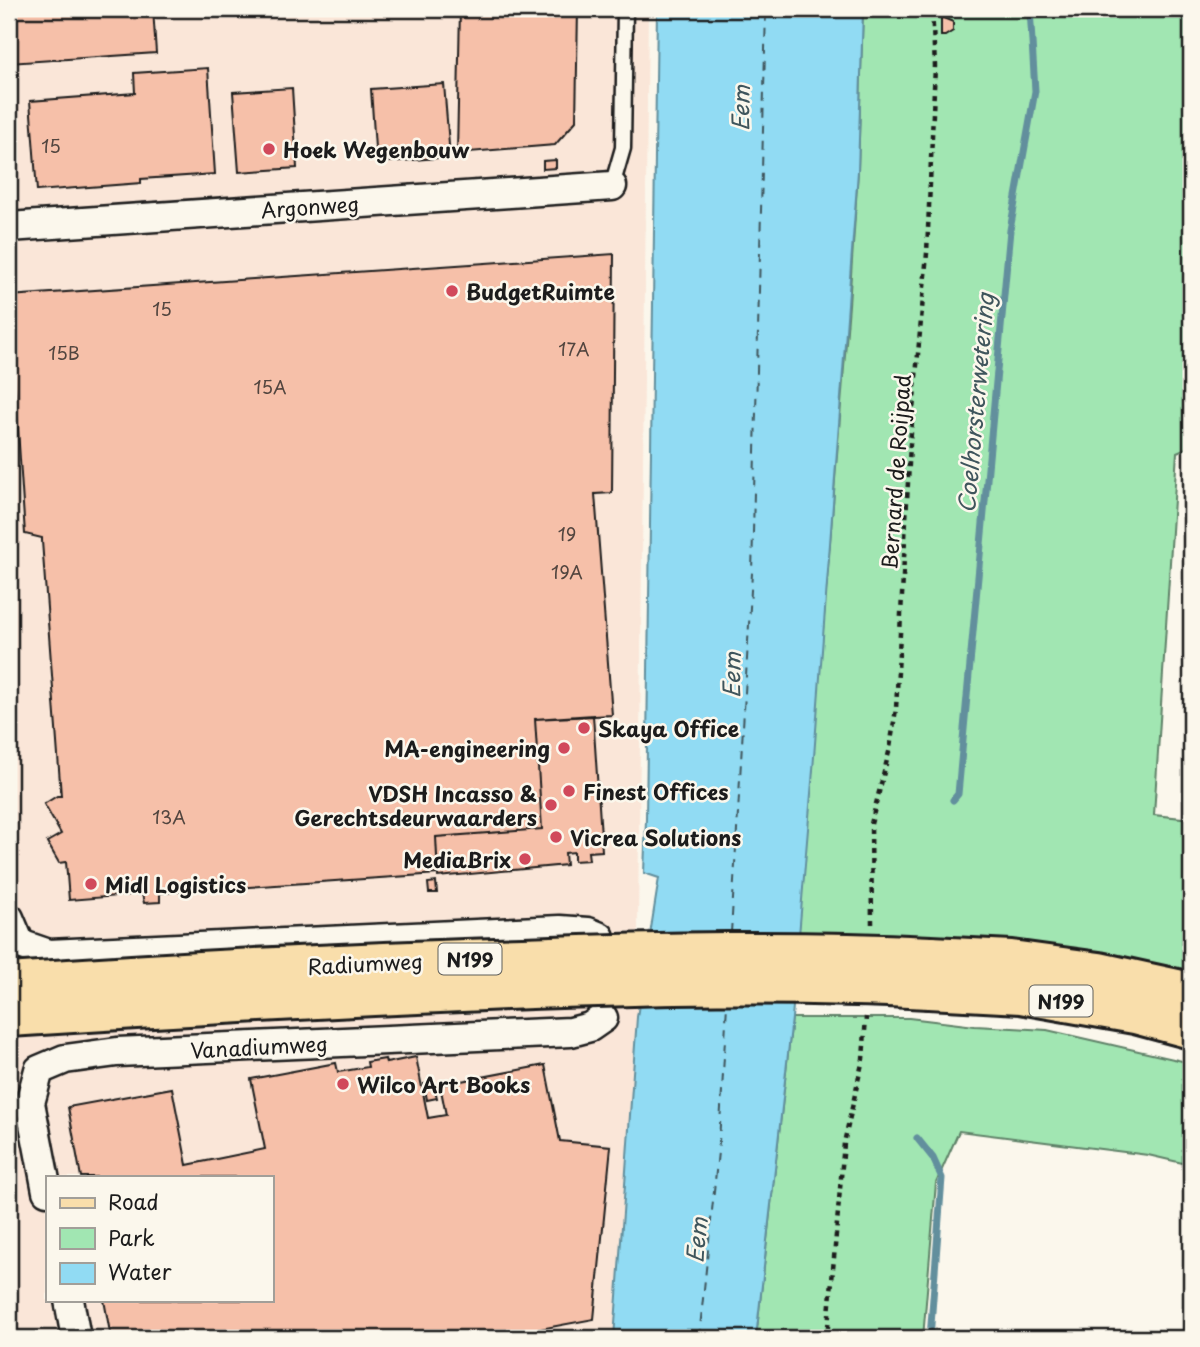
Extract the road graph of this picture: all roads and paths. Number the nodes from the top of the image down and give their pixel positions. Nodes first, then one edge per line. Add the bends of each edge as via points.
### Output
1 (625, 9) edge
2 (932, 9) edge
3 (612, 186) joint
4 (9, 227) edge
5 (9, 918) edge
6 (871, 935) dead end
7 (600, 937) dead end
8 (930, 972) junction
9 (9, 984) edge
10 (1191, 992) edge
11 (867, 1016) dead end
12 (9, 1017) edge
13 (603, 1018) dead end
14 (1191, 1029) edge
15 (46, 1186) edge
16 (69, 1302) edge
17 (76, 1338) edge
18 (827, 1338) edge

1 - 3 lane via 623,148
2 - 6 path, Bernard de Roijpad via 936,66 928,253 910,444 896,709 871,824
3 - 4 street, Argonweg
5 - 7 street via 20,944 49,954 560,930
8 - 9 main road, Radiumweg / N199, bridge via 782,951 256,968
8 - 10 main road, N199 via 1011,960 1099,972
8 - 12 main road, Radiumweg / N199, bridge via 779,985 375,995
8 - 14 main road, N199
11 - 18 path via 863,1059 844,1143
13 - 15 street, Vanadiumweg via 571,1032 117,1052 65,1059 39,1070 30,1103
16 - 17 street

